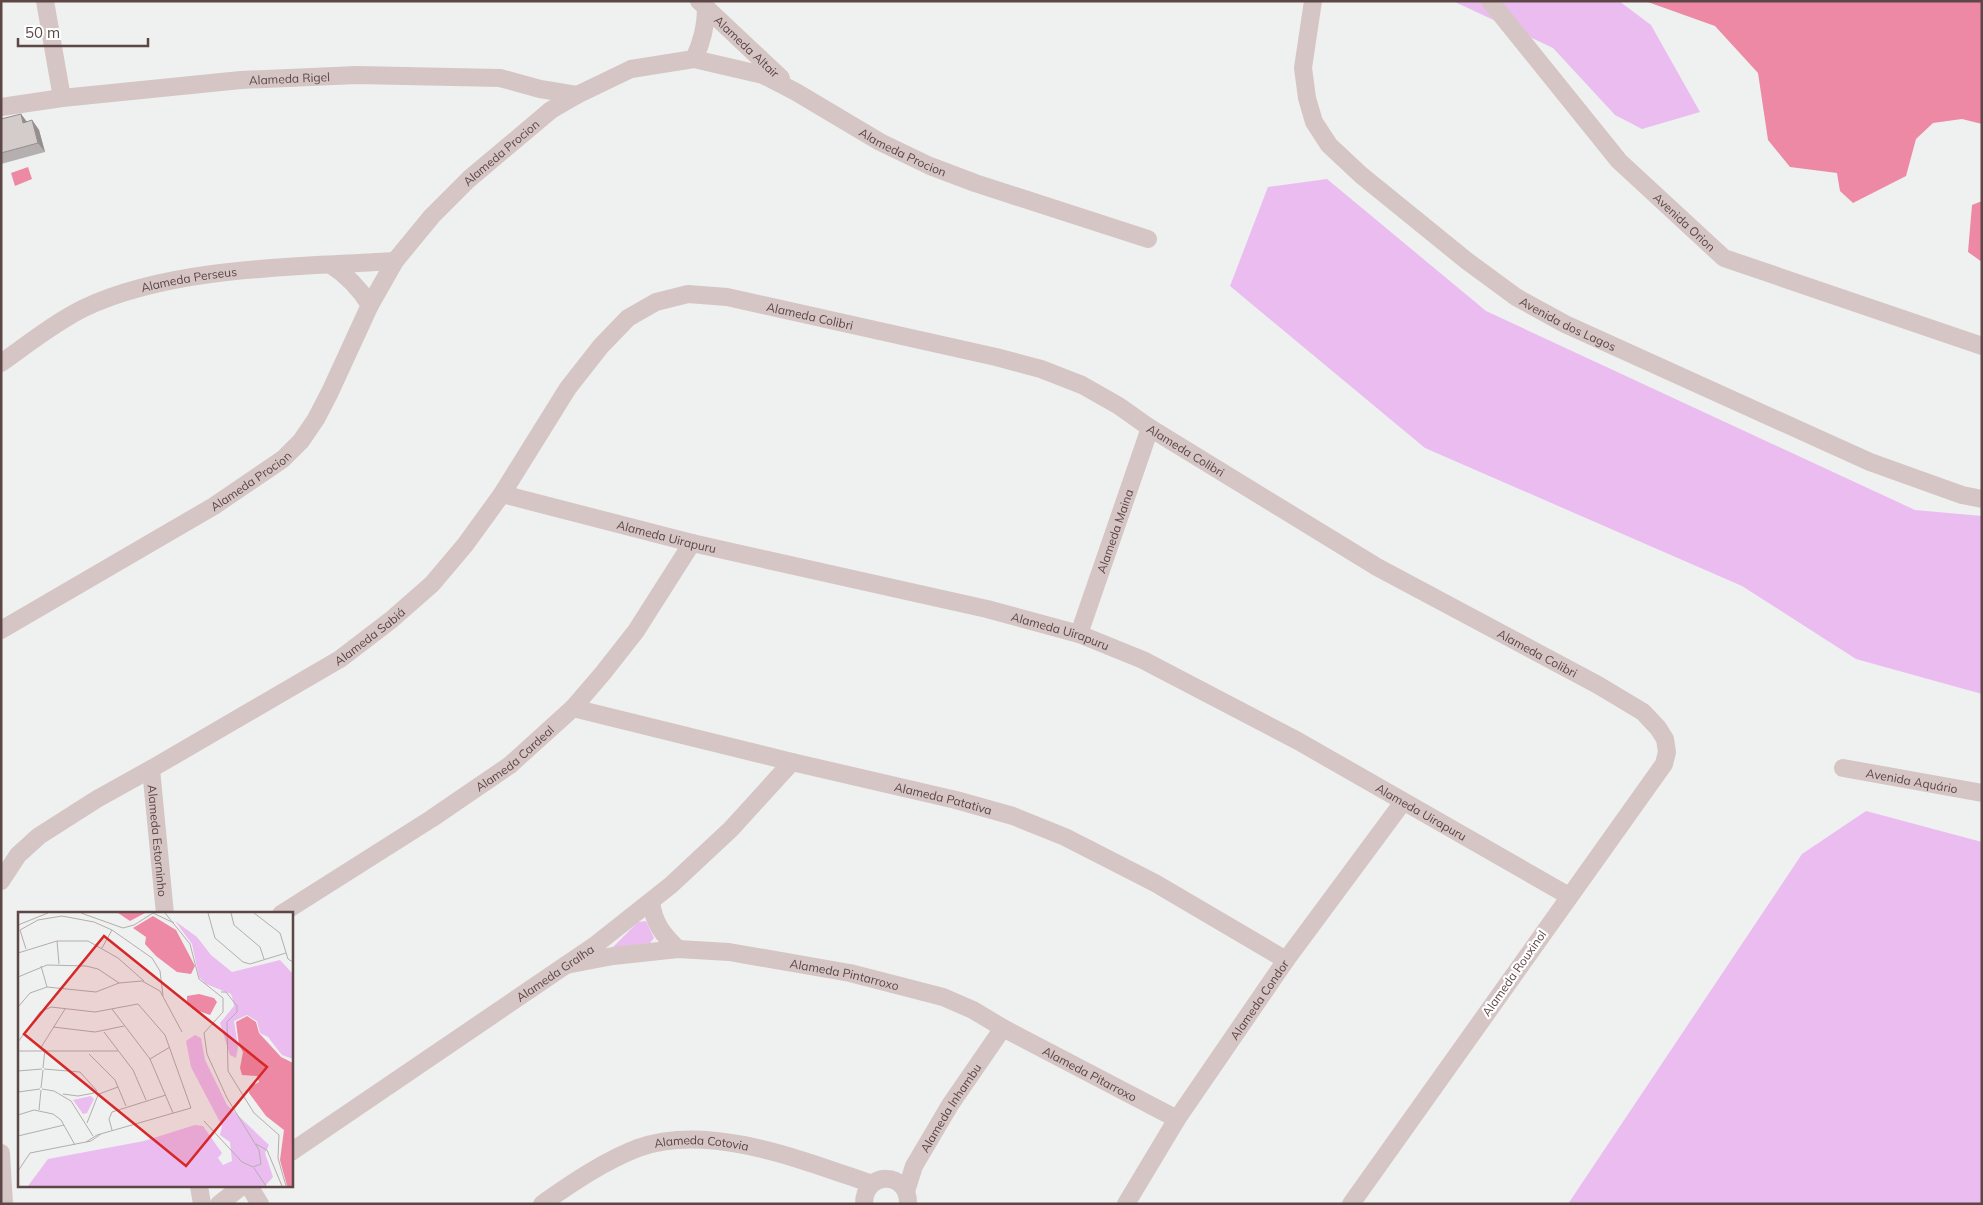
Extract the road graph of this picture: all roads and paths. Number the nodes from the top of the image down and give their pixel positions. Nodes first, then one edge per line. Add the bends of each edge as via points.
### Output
1 (45, 1) edge
2 (1313, 1) edge
3 (1490, 1) edge
4 (702, 5) edge
5 (694, 59) junction
6 (796, 92) junction
7 (578, 95) junction
8 (62, 98) junction
9 (1, 107) edge
10 (1148, 240) dead end
11 (395, 261) junction
12 (331, 265) junction
13 (656, 302) joint
14 (370, 305) junction
15 (1982, 346) edge
16 (1, 363) edge
17 (1150, 428) junction
18 (502, 494) junction
19 (1982, 499) edge
20 (692, 543) junction
21 (1, 630) edge
22 (1079, 634) junction
23 (573, 708) junction
24 (1664, 739) joint
25 (792, 762) junction
26 (1843, 768) dead end
27 (151, 769) junction
28 (1982, 792) edge
29 (1403, 802) junction
30 (1, 881) edge
31 (1569, 896) junction
32 (651, 902) junction
33 (165, 912) edge
34 (284, 912) edge
35 (678, 948) junction
36 (1286, 960) junction
37 (566, 965) junction
38 (1003, 1028) junction
39 (1177, 1118) junction
40 (292, 1151) edge
41 (1, 1153) edge
42 (872, 1184) junction
43 (199, 1188) edge
44 (239, 1188) edge
45 (250, 1188) edge
46 (907, 1198) edge
47 (4, 1204) edge
48 (202, 1204) edge
49 (219, 1204) edge
50 (260, 1204) edge
51 (542, 1204) edge
52 (864, 1204) edge
53 (1126, 1204) edge
54 (1351, 1204) edge

1 - 8 street
2 - 19 street, Avenida dos Lagos via 1302,68 1314,122 1329,145 1361,175 1467,261 1516,296 1565,324 1870,462
3 - 15 street, Avenida Orion via 1619,161 1724,258
4 - 5 street via 706,24
4 - 6 street, Alameda Altair
5 - 6 street, Alameda Procion via 763,75
5 - 7 street, Alameda Procion via 631,69
6 - 10 street, Alameda Procion via 880,142 930,166
7 - 8 street, Alameda Rigel via 500,78 357,75 241,80
7 - 11 street, Alameda Procion via 551,110 469,179 432,216
8 - 9 street, Alameda Rigel
11 - 12 street, Alameda Perseus
11 - 14 street, Alameda Procion
12 - 14 street via 346,274
12 - 16 street, Alameda Perseus via 221,273 114,296 83,309
13 - 17 street, Alameda Colibri via 688,294 727,297 996,357 1042,369 1082,385
13 - 18 street, Alameda Sabiá via 628,318 600,346 568,388
14 - 21 street, Alameda Procion via 316,419 283,459 214,506
17 - 22 street, Alameda Maina
17 - 24 street, Alameda Colibri via 1377,567 1643,712
18 - 20 street, Alameda Uirapuru
18 - 27 street, Alameda Sabiá via 432,584 391,620 340,659
20 - 22 street, Alameda Uirapuru via 987,609
20 - 23 street, Alameda Cardeal via 636,631
22 - 29 street, Alameda Uirapuru via 1143,660 1298,741
23 - 25 street, Alameda Patativa
23 - 34 street, Alameda Cardeal via 510,765
24 - 31 street, Alameda Rouxinol via 1667,752 1664,764
25 - 32 street, Alameda Gralha via 731,829
25 - 36 street, Alameda Patativa via 1013,816 1065,837 1155,882
26 - 28 street, Avenida Aquário
27 - 30 street, Alameda Sabiá via 39,836 18,855
27 - 33 street, Alameda Estorninho
29 - 31 street, Alameda Uirapuru
29 - 36 street, Alameda Condor
31 - 54 street, Alameda Rouxinol
32 - 35 street via 658,928
32 - 37 street, Alameda Gralha
35 - 37 street, Alameda Pintarroxo
35 - 38 street, Alameda Pintarroxo via 729,952 850,973 943,997
36 - 39 street, Alameda Condor
37 - 40 street, Alameda Gralha
38 - 39 street, Alameda Pitarroxo
38 - 46 street, Alameda Inhambu via 950,1105 914,1166
39 - 53 street, Alameda Condor
41 - 47 street
42 - 46 street via 891,1179 898,1182
42 - 51 street, Alameda Cotovia via 780,1153 726,1142 686,1140 648,1146 615,1158
42 - 52 street
43 - 48 street
44 - 49 street
45 - 50 street

